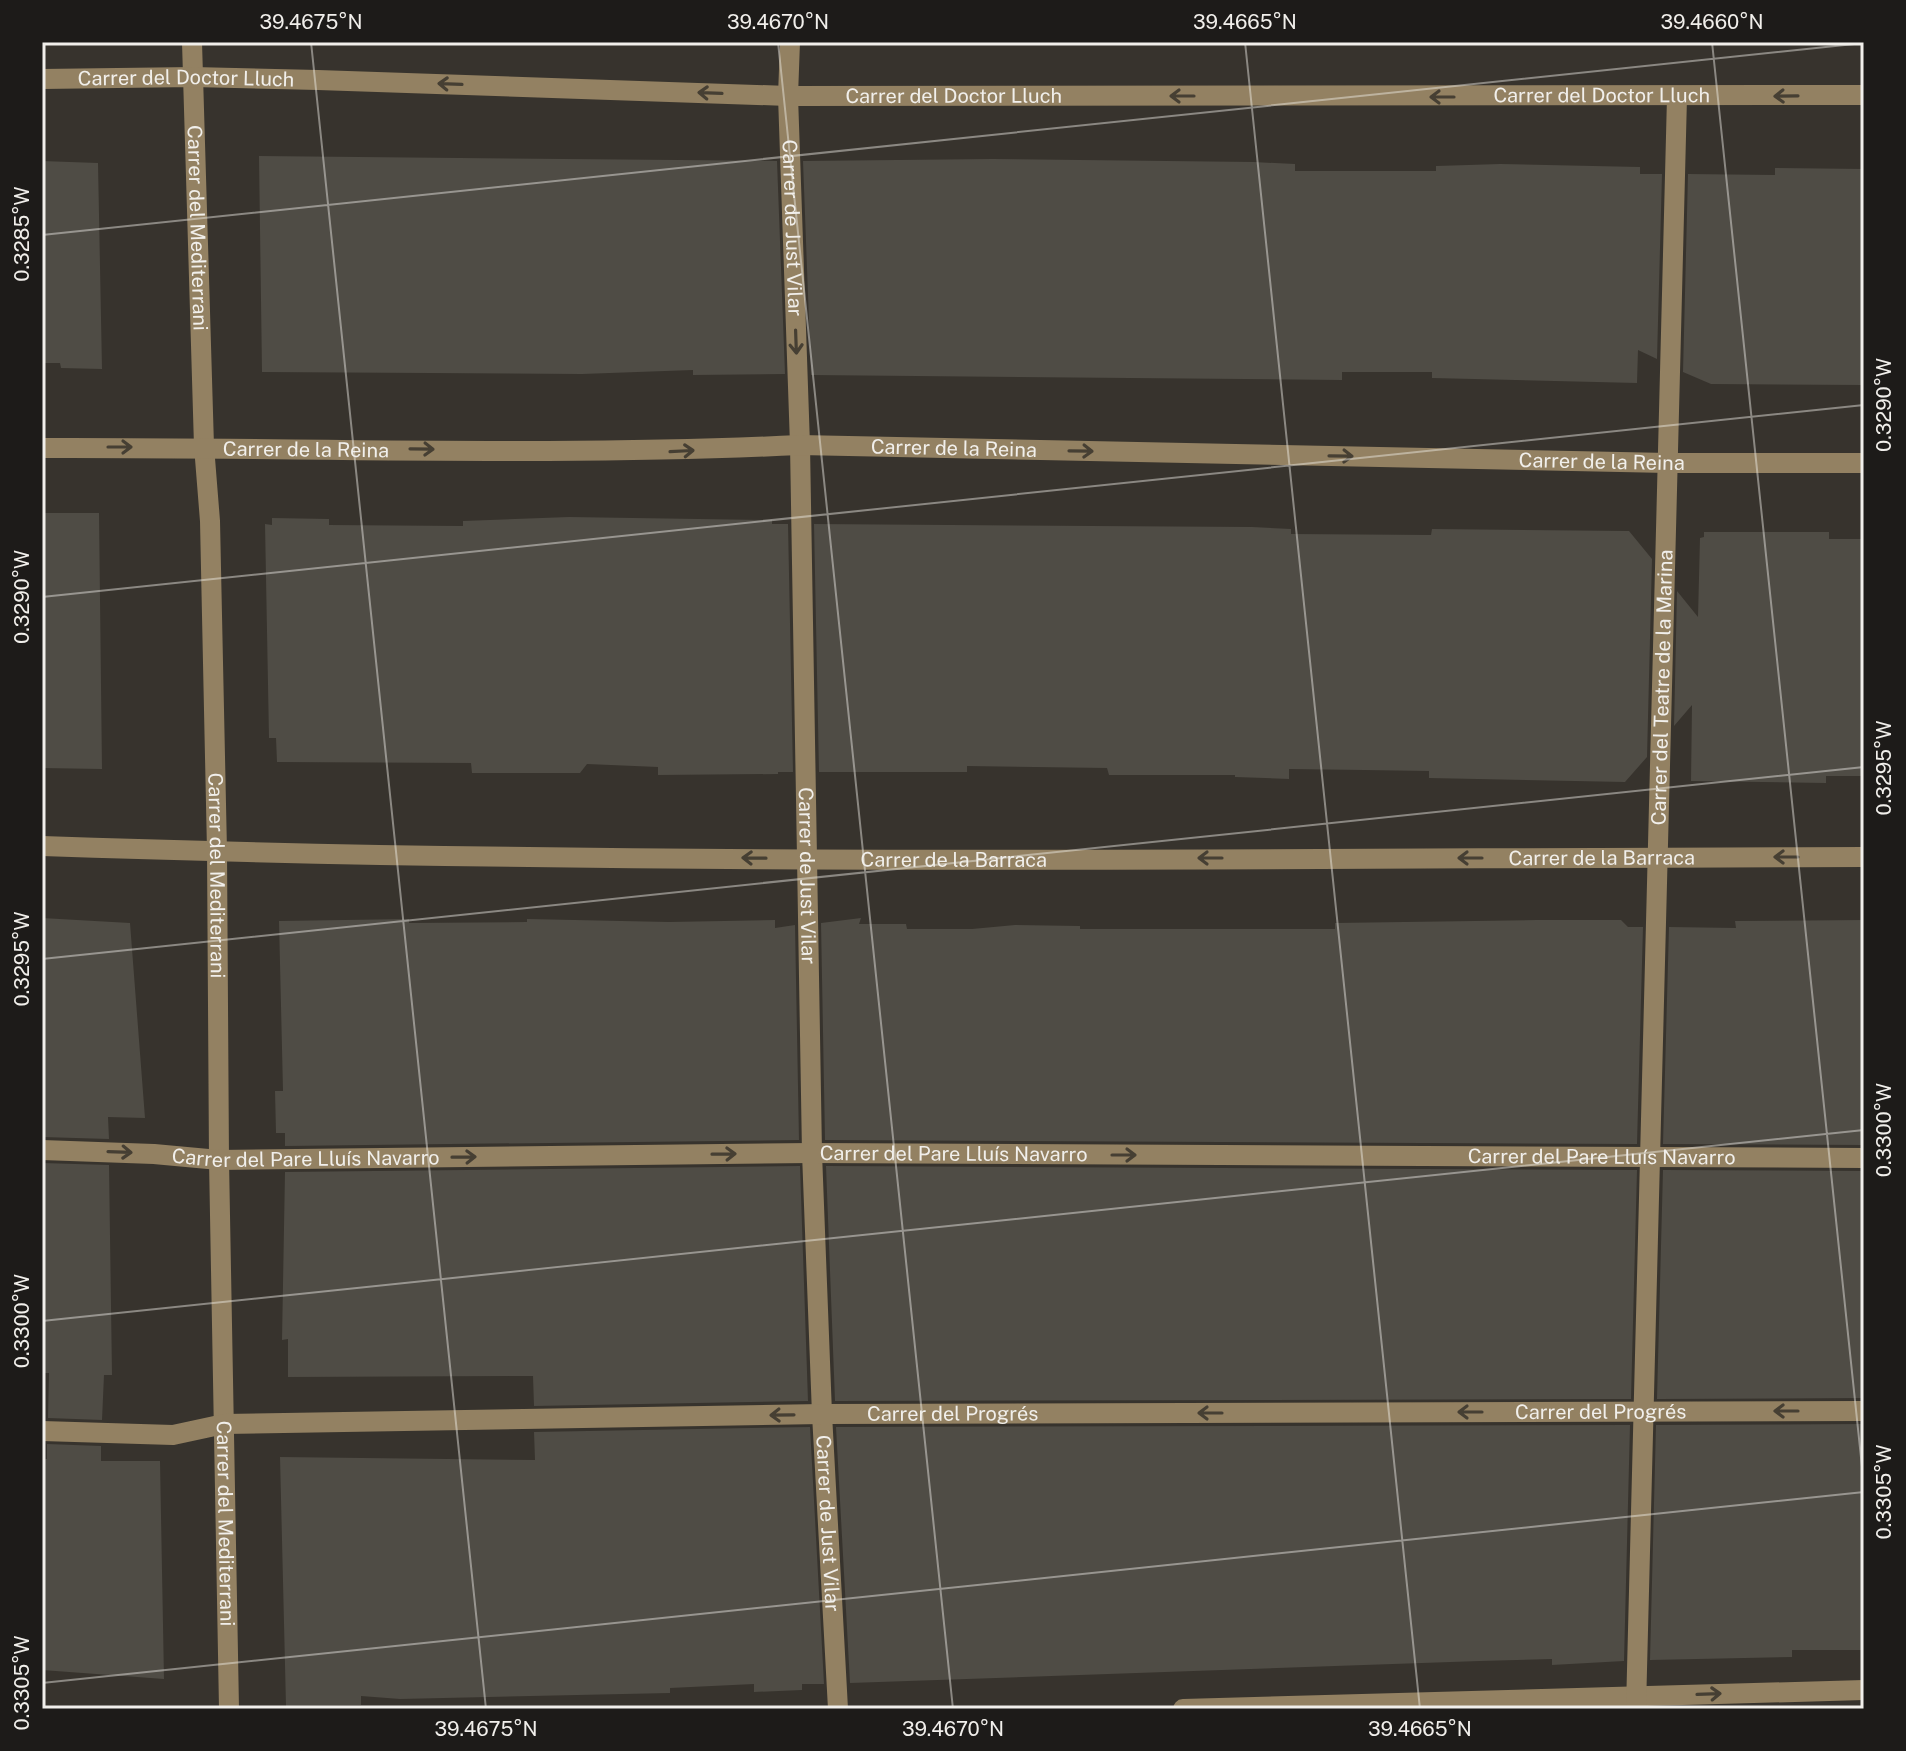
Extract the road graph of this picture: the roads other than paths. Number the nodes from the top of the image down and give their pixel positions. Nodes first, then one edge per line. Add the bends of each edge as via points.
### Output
1 (192, 42) edge
2 (790, 42) edge
3 (193, 77) junction
4 (42, 79) edge
5 (1864, 95) edge
6 (788, 96) junction
7 (1677, 97) junction
8 (800, 445) junction
9 (204, 446) junction
10 (42, 448) edge
11 (1668, 463) junction
12 (1864, 463) edge
13 (42, 846) edge
14 (217, 851) junction
15 (1658, 857) junction
16 (1864, 857) edge
17 (809, 859) junction
18 (42, 1150) edge
19 (812, 1153) junction
20 (1650, 1157) junction
21 (1864, 1158) edge
22 (219, 1160) junction
23 (1864, 1411) edge
24 (1644, 1412) junction
25 (822, 1414) junction
26 (224, 1424) junction
27 (42, 1431) edge
28 (1864, 1690) edge
29 (1636, 1702) edge
30 (229, 1709) edge
31 (838, 1709) edge
32 (1183, 1709) edge

1 - 3 street, Carrer del Mediterrani
2 - 6 street, Carrer de Just Vilar
3 - 4 street, Carrer del Doctor Lluch
6 -> 3 street, Carrer del Doctor Lluch
3 - 9 street, Carrer del Mediterrani
5 -> 7 street, Carrer del Doctor Lluch
7 -> 6 street, Carrer del Doctor Lluch
6 -> 8 street, Carrer de Just Vilar
7 - 11 street, Carrer del Teatre de la Marina
9 -> 8 street, Carrer de la Reina via 667,451
8 -> 11 street, Carrer de la Reina
8 - 17 street, Carrer de Just Vilar
10 -> 9 street, Carrer de la Reina
9 - 14 street, Carrer del Mediterrani
11 - 12 street, Carrer de la Reina
11 - 15 street, Carrer del Teatre de la Marina
13 - 14 street, Carrer de la Barraca
17 -> 14 street, Carrer de la Barraca
14 - 22 street, Carrer del Mediterrani
16 -> 15 street, Carrer de la Barraca
15 -> 17 street, Carrer de la Barraca
15 - 20 street, Carrer del Teatre de la Marina
17 - 19 street, Carrer de Just Vilar
18 -> 22 street, Carrer del Pare Lluís Navarro
19 -> 20 street, Carrer del Pare Lluís Navarro
22 -> 19 street, Carrer del Pare Lluís Navarro
19 - 25 street, Carrer de Just Vilar
20 - 21 street, Carrer del Pare Lluís Navarro
20 - 24 street, Carrer del Teatre de la Marina
22 - 26 street, Carrer del Mediterrani
23 -> 24 street, Carrer del Progrés
24 -> 25 street, Carrer del Progrés
24 - 29 street, Carrer del Teatre de la Marina
25 -> 26 street, Carrer del Progrés
25 - 31 street, Carrer de Just Vilar
26 - 27 street, Carrer del Progrés via 173,1435
26 - 30 street, Carrer del Mediterrani
29 -> 28 street
29 - 32 street

